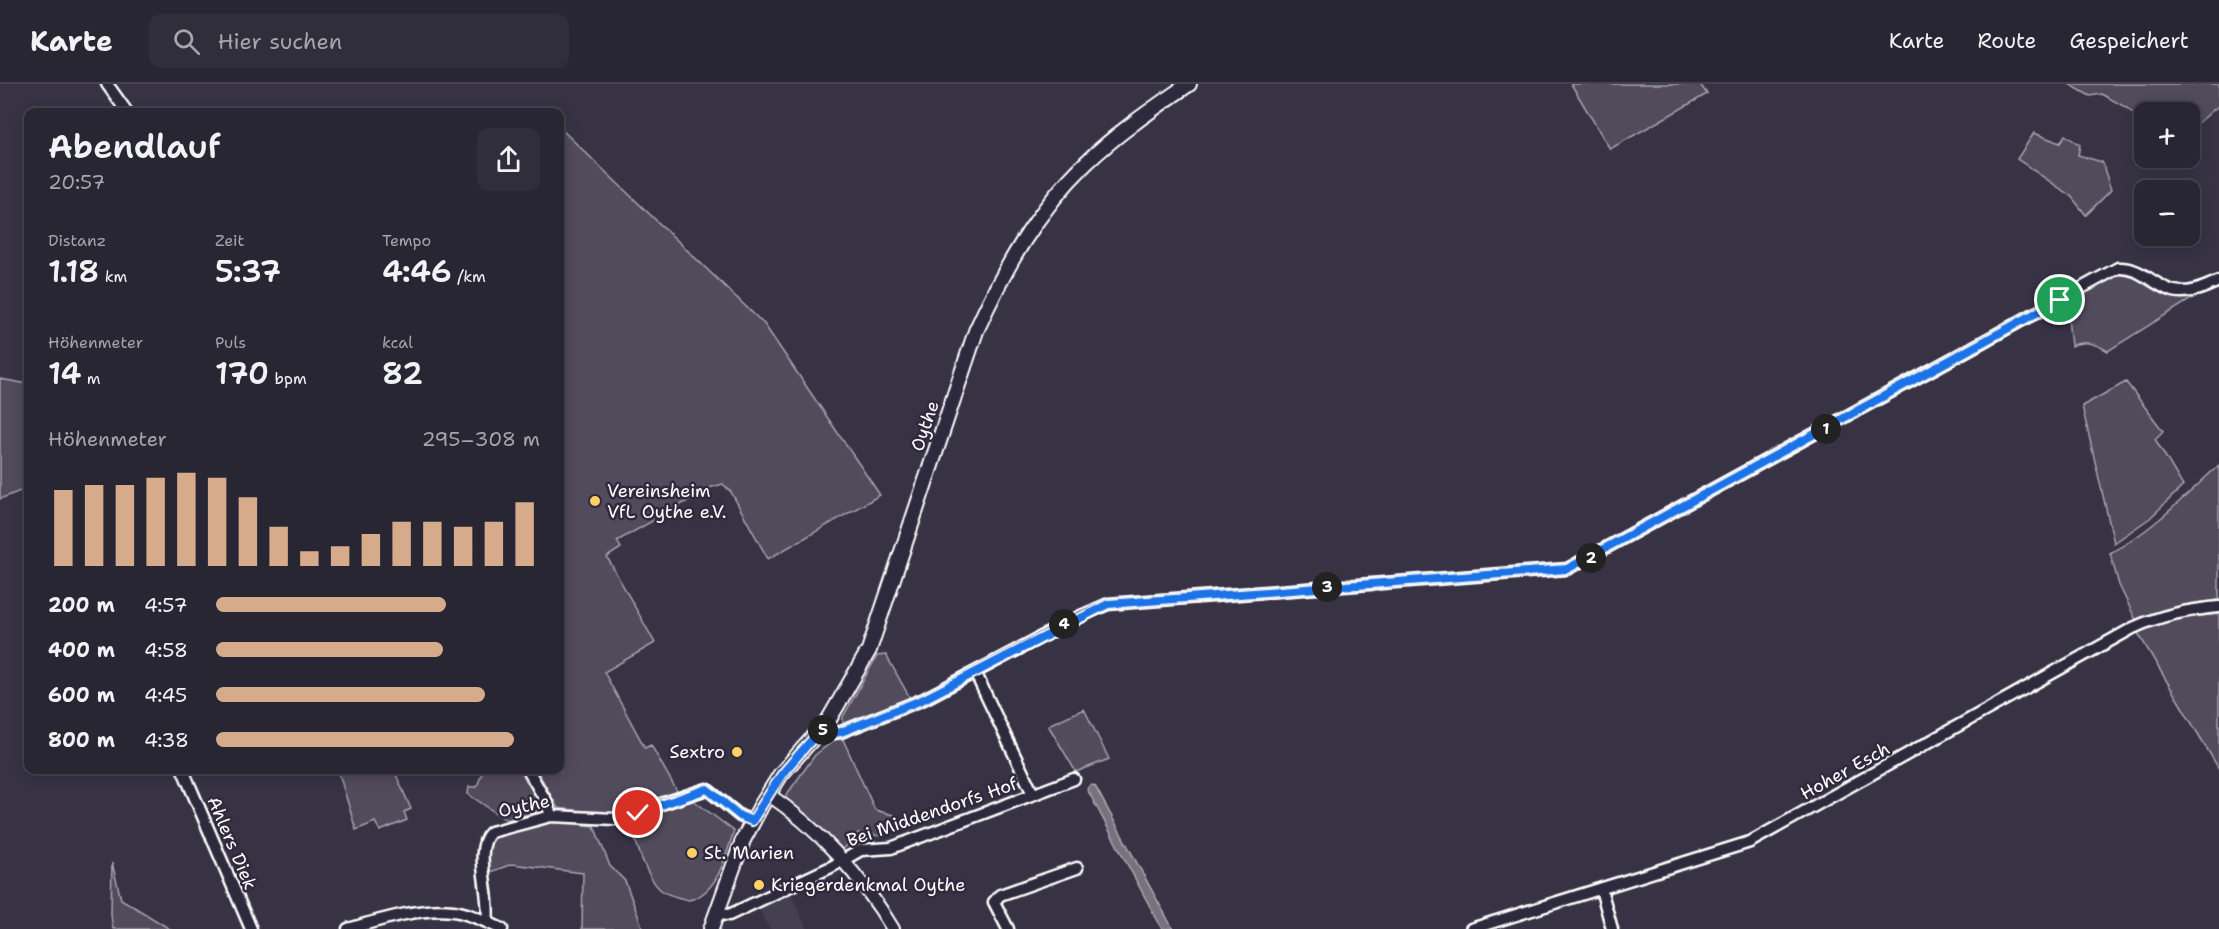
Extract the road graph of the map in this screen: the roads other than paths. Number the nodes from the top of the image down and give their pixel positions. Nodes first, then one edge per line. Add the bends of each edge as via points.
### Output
1 (107, 84) edge
2 (1189, 84) edge
3 (124, 108) edge
4 (2219, 281) edge
5 (2219, 607) edge
6 (975, 672) junction
7 (821, 729) junction
8 (185, 774) edge
9 (530, 774) edge
10 (1074, 779) dead end
11 (768, 794) junction
12 (1033, 794) junction
13 (551, 816) junction
14 (752, 821) junction
15 (843, 861) junction
16 (1077, 868) dead end
17 (1600, 889) junction
18 (717, 914) junction
19 (487, 922) junction
20 (251, 929) edge
21 (348, 929) edge
22 (502, 929) edge
23 (711, 929) edge
24 (893, 929) edge
25 (1008, 929) edge
26 (1471, 929) edge
27 (1612, 929) edge

1 - 3 street
2 - 7 main road, Oythe via 1087,162 1019,246 976,331 869,650
4 - 6 street via 2181,292 2135,270 2118,268 1567,569 1119,602 1095,609
5 - 17 street, Hoher Esch via 2182,611 2133,628 1750,842
6 - 7 street via 914,704 841,732 828,734
6 - 12 street, Bei Middendorfs Hof
7 - 11 main road, Oythe
8 - 20 street, Ahlers Diek
9 - 13 street
10 - 12 street, Bei Middendorfs Hof
11 - 14 main road, Oythe
11 - 15 street
12 - 15 street, Bei Middendorfs Hof via 891,848 861,850
13 - 14 street, Oythe via 615,819 707,789
13 - 19 street, Oythe via 491,832 485,838 482,849
14 - 18 main road, Oythe
15 - 18 street via 729,915
15 - 24 street via 871,894
16 - 25 street via 1000,896 994,902
17 - 26 street, Hoher Esch
17 - 27 street
18 - 23 main road, Oythe
19 - 21 street via 440,910
19 - 22 street

